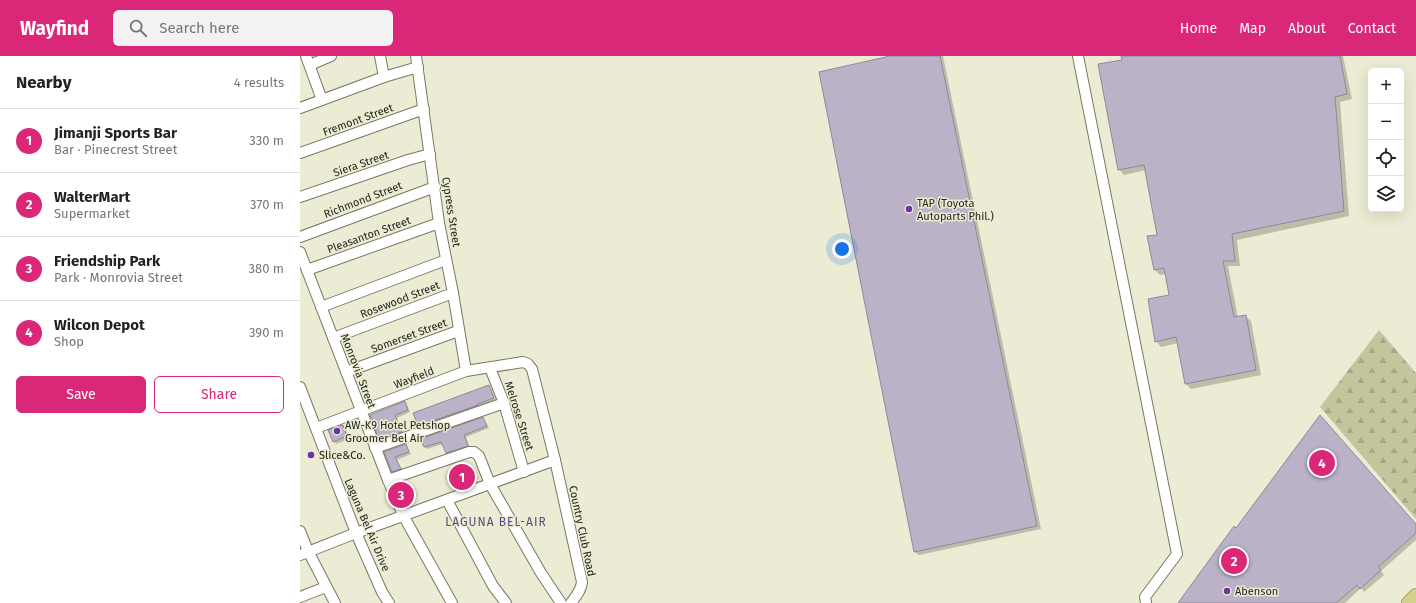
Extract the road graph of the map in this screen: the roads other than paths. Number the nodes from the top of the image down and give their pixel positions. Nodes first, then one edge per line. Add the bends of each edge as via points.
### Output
1 (331, 56) edge
2 (380, 56) edge
3 (416, 56) edge
4 (1078, 56) edge
5 (308, 61) edge
6 (418, 67) junction
7 (384, 77) junction
8 (322, 100) junction
9 (300, 108) edge
10 (424, 109) junction
11 (300, 153) edge
12 (430, 154) junction
13 (435, 187) junction
14 (300, 197) edge
15 (439, 223) junction
16 (300, 237) edge
17 (300, 252) edge
18 (446, 260) junction
19 (307, 270) junction
20 (453, 293) junction
21 (321, 307) junction
22 (458, 330) junction
23 (333, 338) junction
24 (523, 362) joint
25 (490, 368) junction
26 (466, 371) junction
27 (346, 372) junction
28 (300, 387) edge
29 (504, 403) junction
30 (361, 411) junction
31 (316, 428) junction
32 (375, 448) junction
33 (555, 460) junction
34 (524, 472) junction
35 (388, 480) junction
36 (490, 484) junction
37 (447, 500) junction
38 (403, 515) junction
39 (300, 531) edge
40 (356, 533) junction
41 (304, 553) edge
42 (326, 587) junction
43 (1416, 596) edge
44 (300, 597) edge
45 (335, 603) edge
46 (389, 603) edge
47 (452, 603) edge
48 (506, 603) edge
49 (561, 603) edge
50 (571, 603) edge
51 (1146, 603) edge
52 (1408, 603) edge

1 - 5 street
2 - 7 street
3 - 6 street, Cypress Street
4 - 51 street via 1177,554 1145,597
5 - 8 street
6 - 7 street
6 - 10 street, Cypress Street
7 - 8 street
8 - 9 street
10 - 11 street, Fremont Street
10 - 12 street, Cypress Street
12 - 13 street, Cypress Street
12 - 14 street, Siera Street
13 - 15 street, Cypress Street
13 - 16 street, Richmond Street
15 - 18 street, Cypress Street
15 - 19 street, Pleasanton Street
17 - 19 street, Monrovia Street
18 - 20 street, Cypress Street
18 - 21 street
19 - 21 street, Monrovia Street
20 - 22 street, Cypress Street
20 - 23 street, Rosewood Street
21 - 23 street, Monrovia Street
22 - 26 street, Cypress Street
22 - 27 street, Somerset Street
23 - 27 street, Monrovia Street
24 - 25 street, Wayfield
24 - 33 street, Country Club Road via 532,369
25 - 26 street, Wayfield
25 - 29 street, Melrose Street
26 - 30 street, Wayfield
27 - 30 street, Monrovia Street
28 - 31 street, Laguna Bel Air Drive
29 - 32 street
29 - 34 street, Melrose Street
30 - 31 street, Wayfield
30 - 32 street, Monrovia Street
31 - 40 street, Laguna Bel Air Drive
32 - 35 street, Monrovia Street
33 - 34 street
33 - 50 street, Country Club Road via 582,582 579,593
34 - 36 street
35 - 36 street via 474,452 479,456
35 - 38 street, Monrovia Street
36 - 37 street
36 - 49 street
37 - 38 street
37 - 48 street via 493,586
38 - 40 street
38 - 47 street, Monrovia Street
39 - 41 street
40 - 41 street
40 - 46 street, Laguna Bel Air Drive
41 - 42 street
42 - 44 street
42 - 45 street
43 - 52 main road

